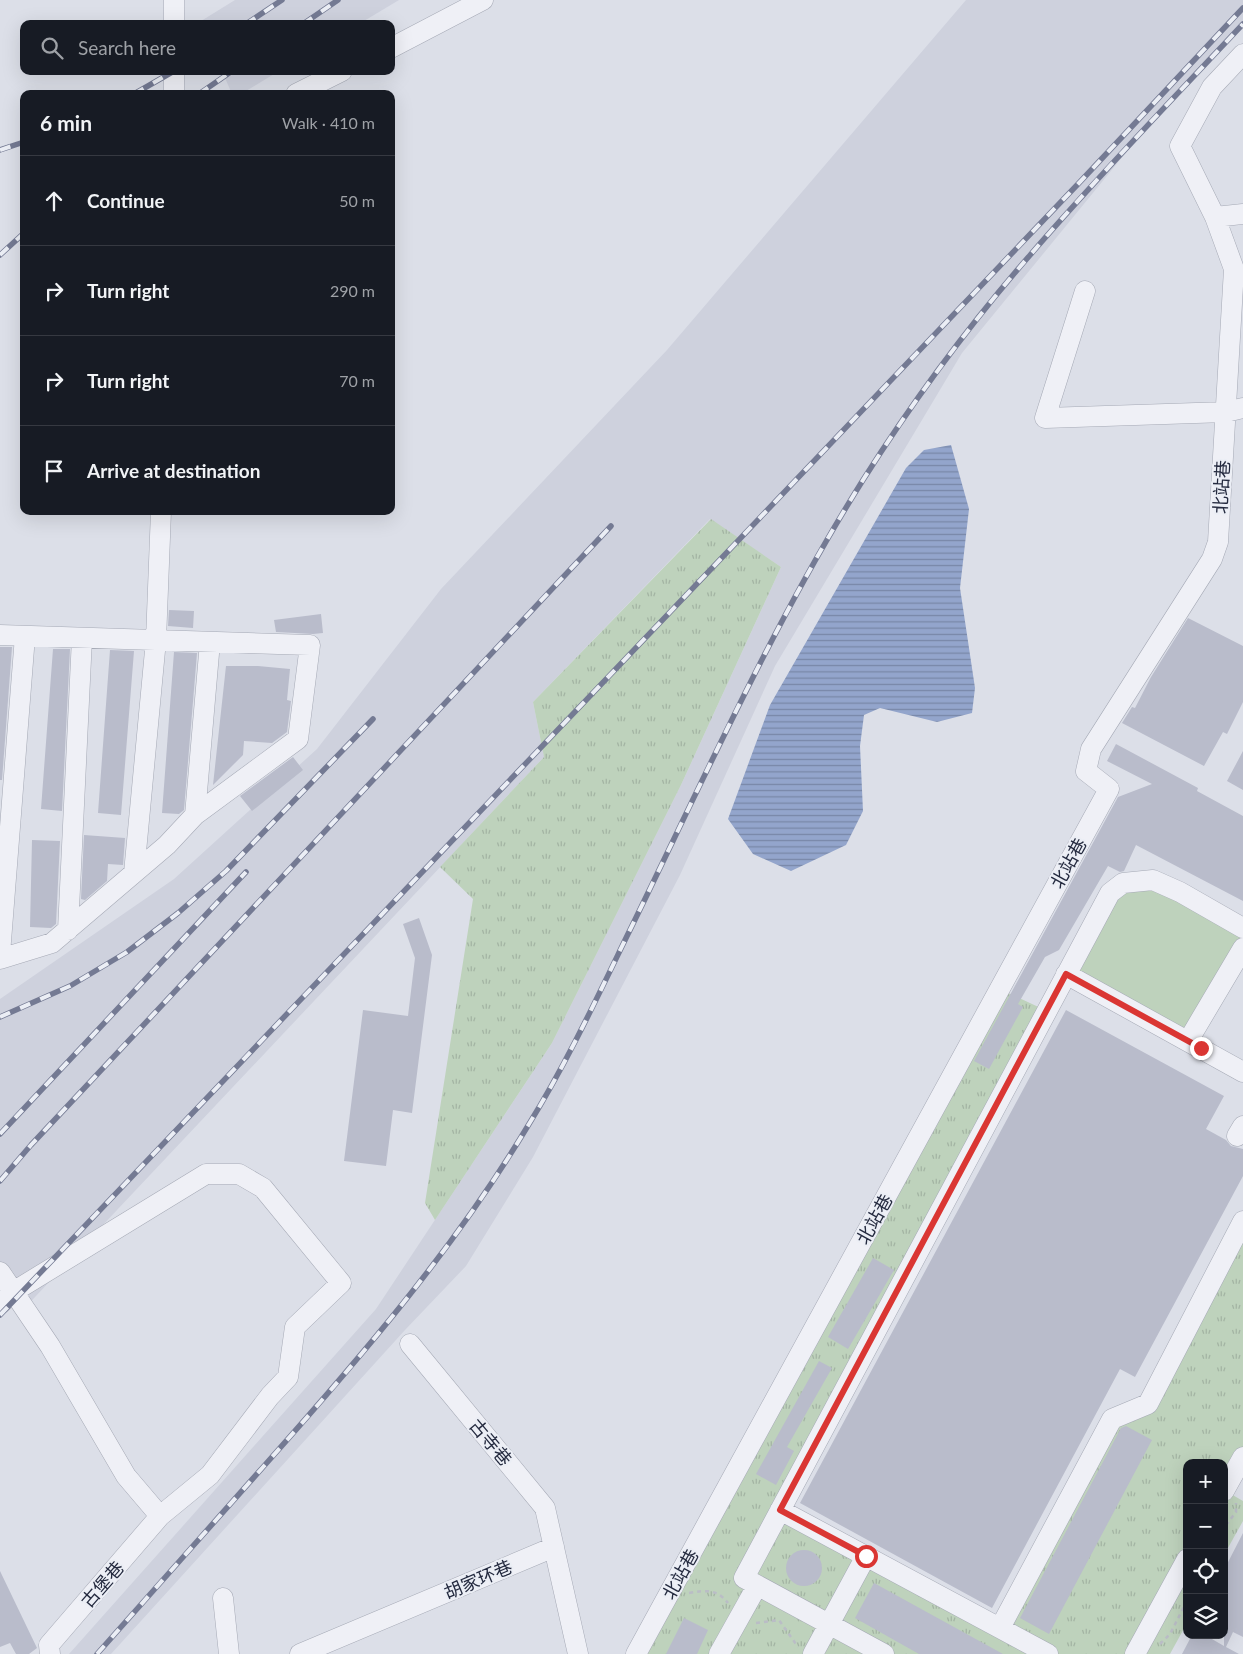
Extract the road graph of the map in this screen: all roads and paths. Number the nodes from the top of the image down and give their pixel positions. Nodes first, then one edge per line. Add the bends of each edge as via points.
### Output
1 (174, 0) edge
2 (483, 0) edge
3 (174, 20) edge
4 (395, 46) edge
5 (1243, 54) edge
6 (174, 75) edge
7 (334, 75) edge
8 (174, 90) edge
9 (304, 90) edge
10 (1243, 214) edge
11 (1215, 217) junction
12 (1085, 291) dead end
13 (1234, 410) edge
14 (161, 515) edge
15 (0, 635) edge
16 (25, 636) junction
17 (82, 638) junction
18 (156, 640) junction
19 (210, 642) junction
20 (195, 815) junction
21 (134, 873) junction
22 (1243, 928) edge
23 (68, 930) junction
24 (1243, 948) edge
25 (0, 954) edge
26 (0, 959) edge
27 (1066, 974) junction
28 (1188, 1041) junction
29 (1243, 1072) edge
30 (1243, 1221) edge
31 (0, 1272) edge
32 (6, 1298) edge
33 (410, 1344) dead end
34 (1243, 1456) edge
35 (1230, 1496) edge
36 (780, 1510) junction
37 (160, 1516) junction
38 (1228, 1523) edge
39 (554, 1547) junction
40 (866, 1556) junction
41 (1183, 1566) edge
42 (758, 1586) junction
43 (223, 1598) dead end
44 (1183, 1608) edge
45 (829, 1624) junction
46 (1000, 1628) junction
47 (1158, 1647) dead end
48 (50, 1654) edge
49 (228, 1654) edge
50 (300, 1654) edge
51 (578, 1654) edge
52 (636, 1654) edge
53 (719, 1654) edge
54 (813, 1654) edge
55 (884, 1654) edge
56 (1048, 1654) edge
57 (1135, 1654) edge

1 - 3 street
2 - 4 street
5 - 11 street, 北站巷 via 1212,87 1180,146
6 - 8 street
7 - 9 street
10 - 11 street
11 - 13 street, 北站巷 via 1234,269
12 - 13 street via 1045,418
13 - 52 street, 北站巷 via 1218,542 1212,559 1090,749 1086,771 1109,789
14 - 18 street
15 - 16 street
16 - 17 street
16 - 25 street
17 - 18 street
17 - 23 street
18 - 19 street
18 - 21 street
19 - 20 street
19 - 20 street via 310,645 298,739
20 - 21 street
21 - 23 street
22 - 27 street via 1153,880 1123,883 1110,893
23 - 26 street via 52,943
24 - 28 street
27 - 28 street
27 - 36 street
28 - 29 street
30 - 46 street via 1148,1404 1112,1419
31 - 32 street
32 - 37 street via 50,1346 126,1476
32 - 37 street, 古堡巷 via 206,1174 239,1174 263,1188 340,1284 295,1327 288,1378 270,1396 210,1475
33 - 39 street, 古寺巷 via 545,1508
34 - 35 street
35 - 38 path via 1236,1512
36 - 40 street
36 - 42 street via 744,1578
37 - 48 street, 古堡巷 via 50,1645
39 - 50 street, 胡家环巷
39 - 51 street
40 - 45 street
40 - 46 street
41 - 57 street
42 - 45 street
42 - 53 street
43 - 49 street
44 - 47 path via 1170,1634
45 - 54 street
45 - 55 street
46 - 56 street

